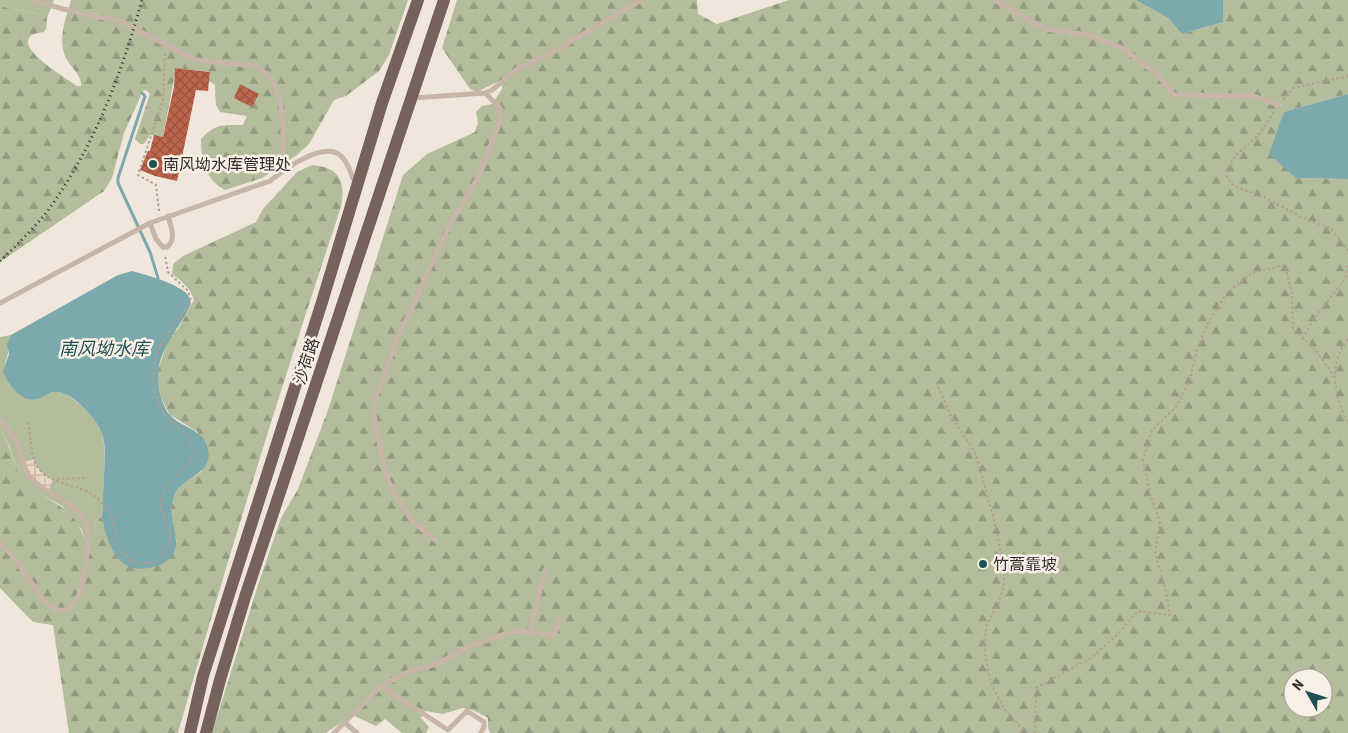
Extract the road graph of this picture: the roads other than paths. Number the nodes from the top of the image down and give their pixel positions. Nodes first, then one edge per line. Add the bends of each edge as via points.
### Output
1 (33, 0) edge
2 (418, 0) edge
3 (444, 0) edge
4 (641, 0) edge
5 (995, 0) edge
6 (485, 93) junction
7 (411, 98) junction
8 (1279, 105) road end
9 (282, 172) junction
10 (357, 185) junction
11 (168, 216) junction
12 (150, 223) junction
13 (0, 303) edge
14 (0, 421) edge
15 (434, 539) dead end
16 (0, 544) edge
17 (545, 570) dead end
18 (560, 618) dead end
19 (530, 632) junction
20 (381, 686) junction
21 (345, 723) junction
22 (190, 733) edge
23 (206, 733) edge
24 (334, 733) edge
25 (357, 733) edge
26 (481, 733) edge

1 - 9 lane via 122,22 195,60 262,69 276,90 281,106
2 - 10 main road, 沙荷路
3 - 7 main road, 沙荷路
4 - 6 lane via 516,70
5 - 8 lane via 1045,29 1088,34 1122,48 1157,74 1174,95 1254,96
6 - 7 lane
6 - 15 lane via 500,108 499,124 479,176 450,224 396,342 373,405 387,478 412,521
7 - 23 main road, 沙荷路 via 246,597
9 - 10 lane via 310,156 330,151 344,160
9 - 11 lane via 270,180
10 - 22 main road, 沙荷路 via 203,676
11 - 12 lane
11 - 12 lane via 173,239 164,248
12 - 13 lane
14 - 16 lane via 15,438 32,479 68,503 86,524 89,539 84,584 75,603 59,610 44,602 12,555
17 - 19 lane
18 - 19 lane via 554,636
19 - 20 lane via 513,632 468,647 439,663 408,672
20 - 21 lane
20 - 26 lane via 448,730 467,710 484,722
21 - 24 lane
21 - 25 lane

